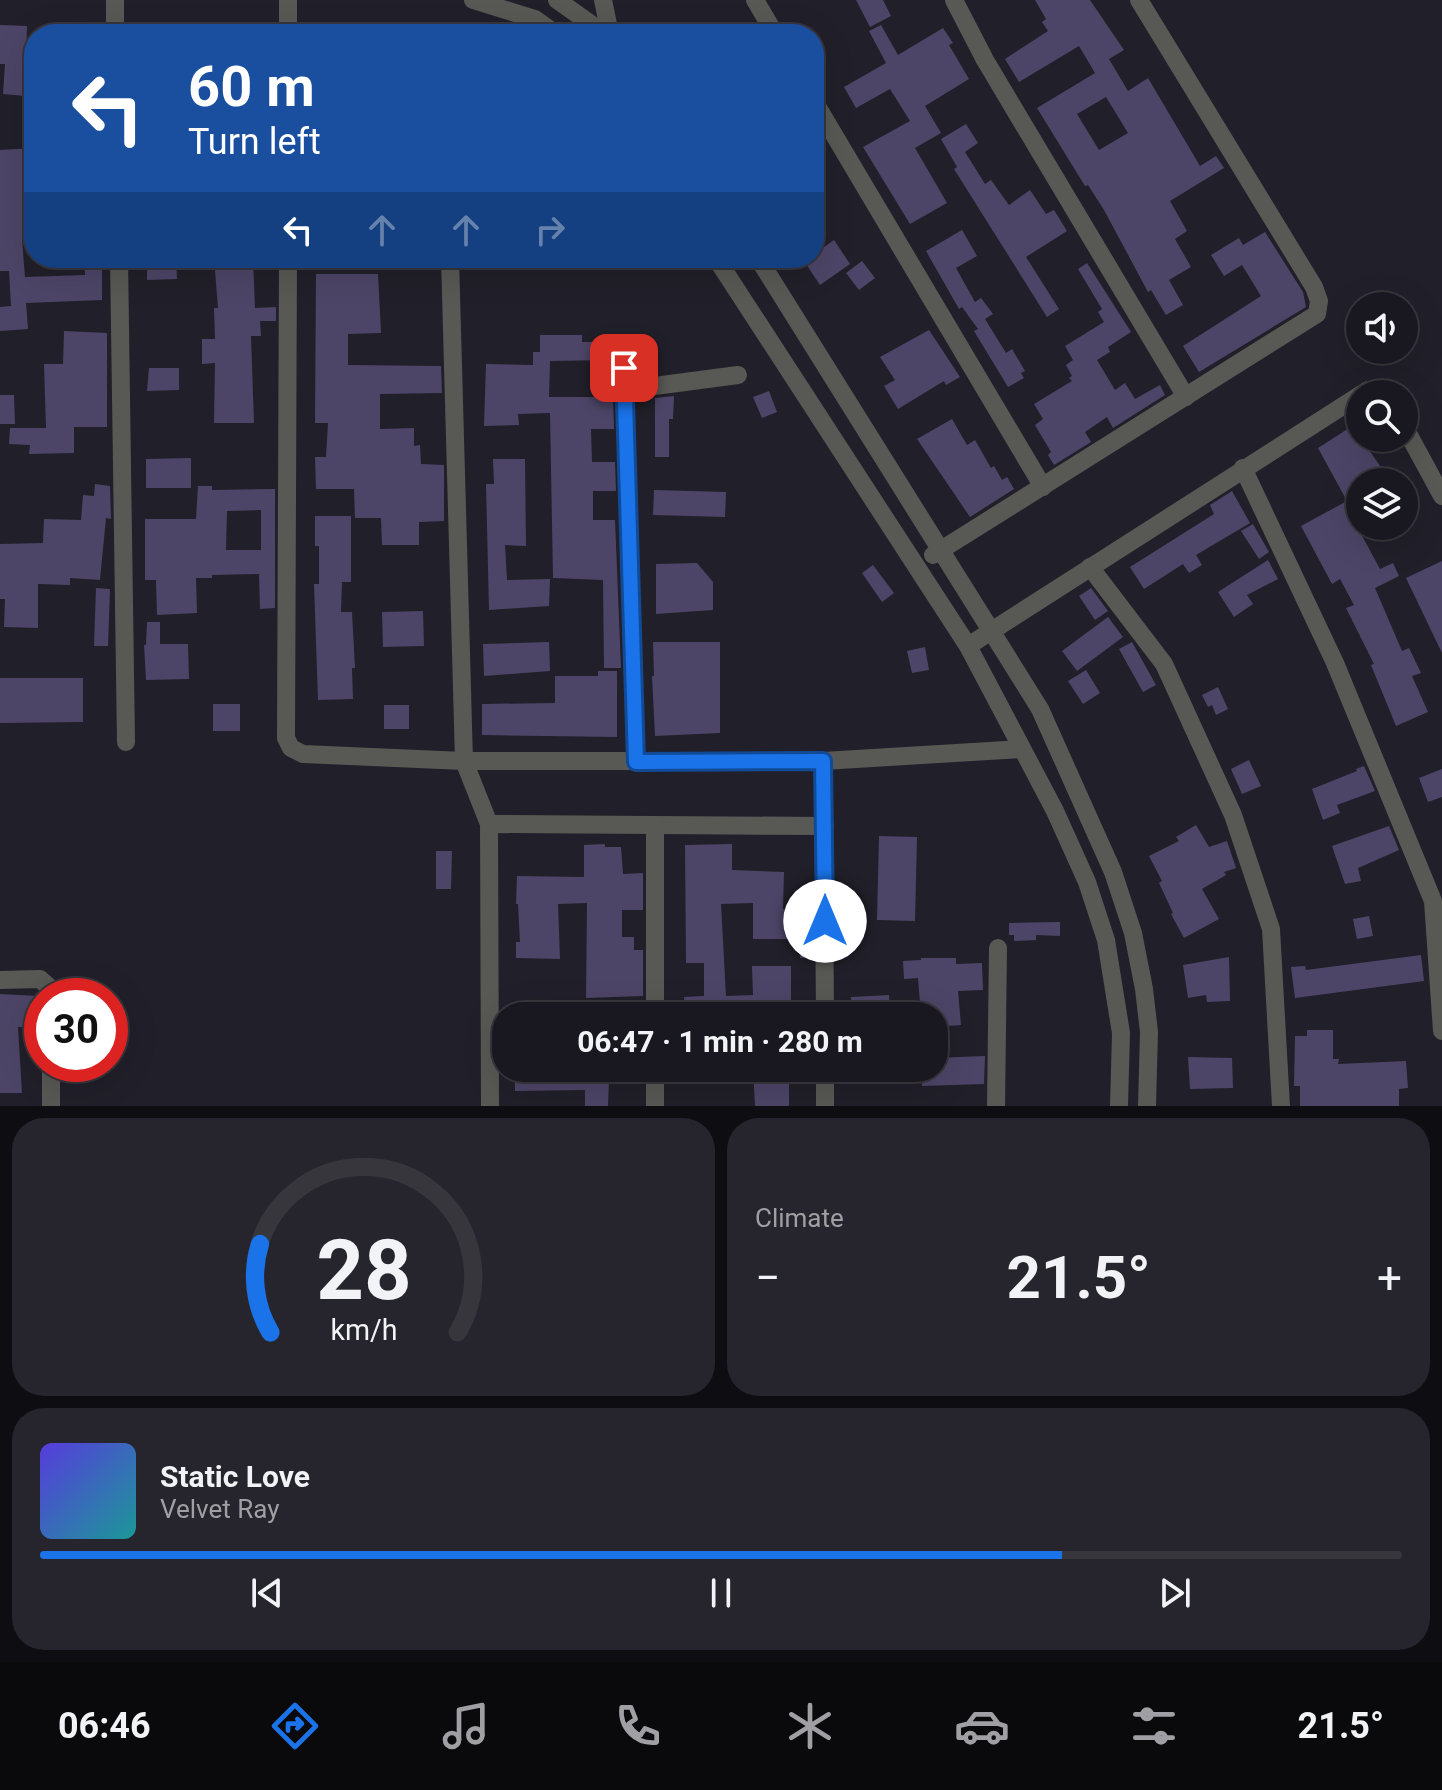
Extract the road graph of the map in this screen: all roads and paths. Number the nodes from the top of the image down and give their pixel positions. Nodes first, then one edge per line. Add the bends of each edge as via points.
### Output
1 (115, 0) edge
2 (288, 0) edge
3 (473, 0) edge
4 (557, 0) edge
5 (603, 0) edge
6 (755, 0) edge
7 (954, 0) edge
8 (1139, 0) edge
9 (115, 24) edge
10 (288, 24) edge
11 (542, 24) edge
12 (592, 24) edge
13 (606, 24) edge
14 (769, 24) edge
15 (824, 118) edge
16 (119, 268) edge
17 (288, 268) edge
18 (450, 268) edge
19 (722, 268) edge
20 (764, 268) edge
21 (623, 347) dead end
22 (738, 375) dead end
23 (624, 390) junction
24 (1186, 397) junction
25 (1346, 403) edge
26 (1418, 452) edge
27 (1243, 468) junction
28 (1043, 487) junction
29 (1442, 496) edge
30 (941, 551) junction
31 (917, 566) junction
32 (1090, 567) junction
33 (991, 631) junction
34 (968, 646) junction
35 (126, 742) dead end
36 (1021, 749) junction
37 (464, 761) junction
38 (823, 761) junction
39 (636, 762) junction
40 (489, 824) junction
41 (655, 825) junction
42 (825, 826) junction
43 (998, 948) dead end
44 (24, 979) edge
45 (0, 980) edge
46 (655, 1002) edge
47 (825, 1002) edge
48 (1442, 1031) edge
49 (51, 1082) edge
50 (655, 1082) edge
51 (825, 1082) edge
52 (51, 1106) edge
53 (490, 1106) edge
54 (655, 1106) edge
55 (825, 1106) edge
56 (996, 1106) edge
57 (1119, 1106) edge
58 (1147, 1106) edge
59 (1281, 1106) edge

1 - 9 street
2 - 10 street
3 - 11 street
4 - 12 street
5 - 13 street
6 - 14 street
7 - 24 street
8 - 24 street via 1319,301 1317,314
15 - 28 street
16 - 35 street
17 - 37 street via 286,738 303,754
18 - 37 street
19 - 31 street
20 - 30 street
21 - 23 street
22 - 23 street
23 - 39 street
24 - 28 street
25 - 27 street
26 - 29 street
27 - 32 street
27 - 48 street via 1335,663 1433,901
28 - 30 street
30 - 31 street
30 - 33 street
31 - 34 street
32 - 33 street
32 - 59 street via 1164,664 1233,815 1271,929
33 - 34 street
33 - 58 street via 1040,709 1118,887 1144,989
34 - 36 street
36 - 38 street
36 - 57 street via 1087,882 1106,940 1121,1033
37 - 39 street
37 - 40 street
38 - 39 street
38 - 42 street
40 - 41 street
40 - 53 street
41 - 42 street
41 - 46 street
42 - 47 street
43 - 56 street
44 - 45 street
49 - 52 street
50 - 54 street
51 - 55 street

